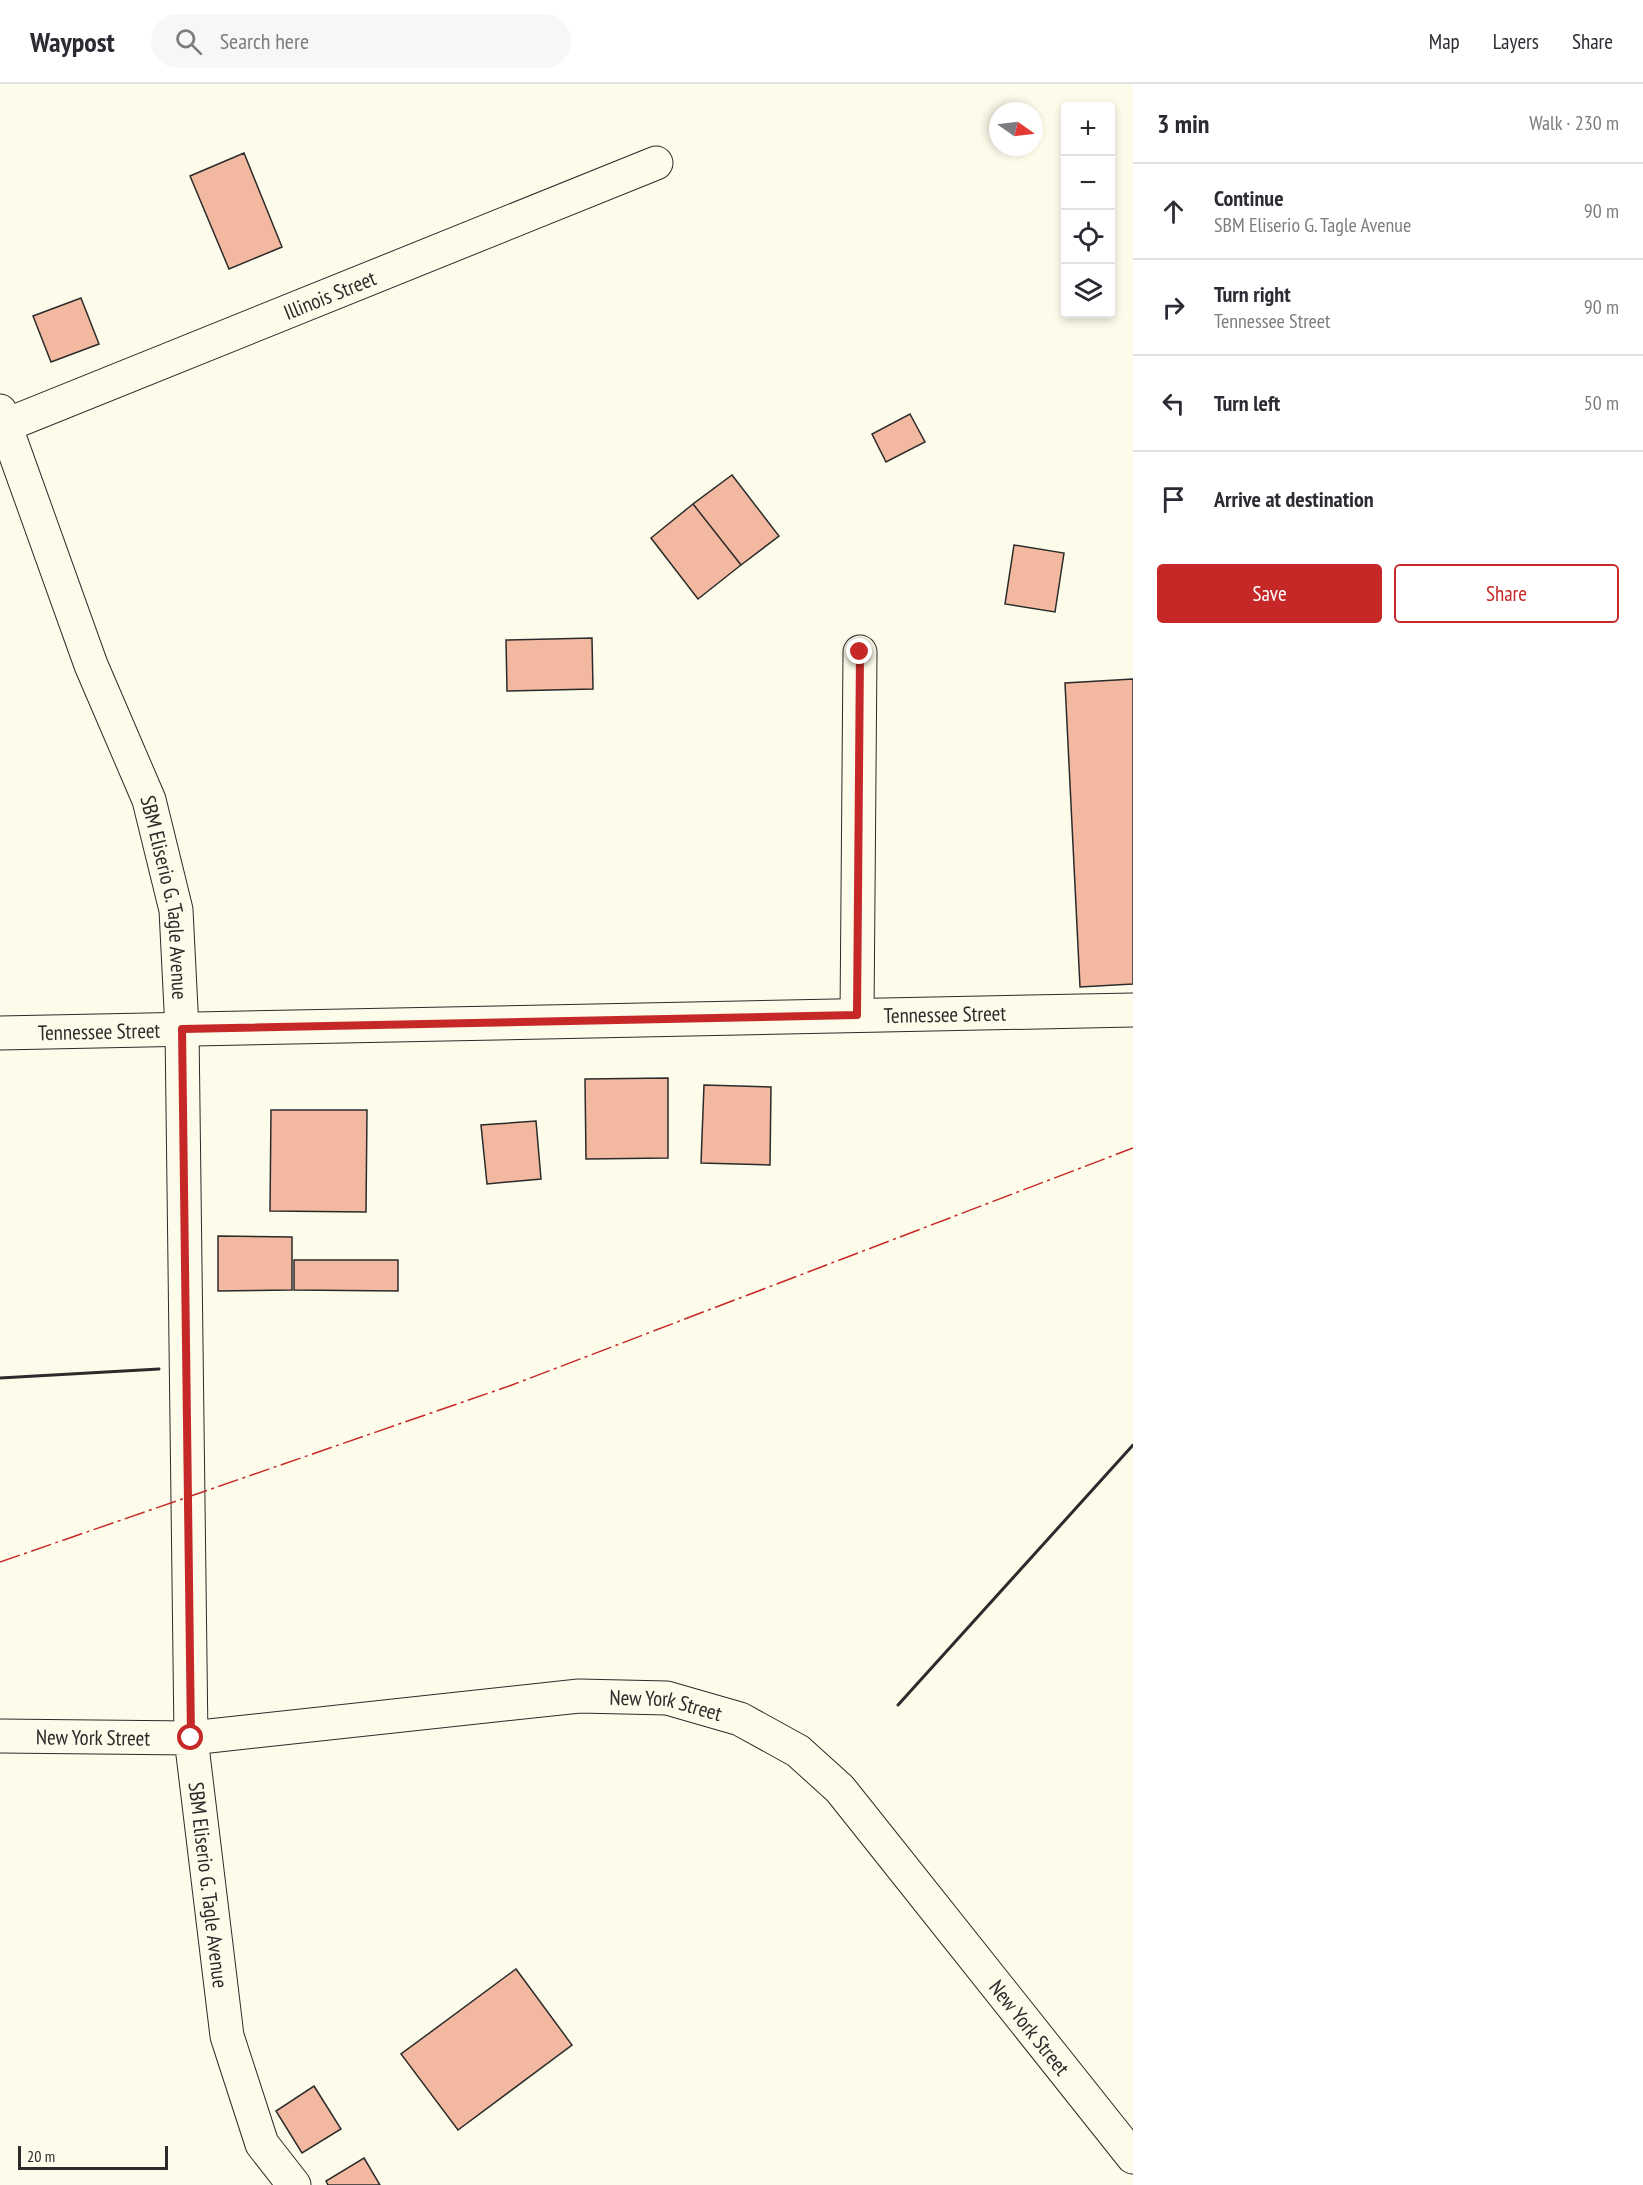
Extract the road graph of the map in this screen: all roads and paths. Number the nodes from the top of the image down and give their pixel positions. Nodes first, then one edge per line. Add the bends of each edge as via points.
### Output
1 (656, 163) dead end
2 (2, 418) edge
3 (860, 652) dead end
4 (1133, 1010) edge
5 (857, 1015) junction
6 (182, 1029) junction
7 (0, 1033) edge
8 (0, 1736) edge
9 (191, 1738) junction
10 (1133, 2157) edge
11 (294, 2185) edge

1 - 2 street, Illinois Street
2 - 6 street, SBM Eliserio G. Tagle Avenue via 92,665 149,800 176,910
3 - 5 street
4 - 5 street, Tennessee Street
5 - 6 street, Tennessee Street
6 - 7 street, Tennessee Street
6 - 9 street, SBM Eliserio G. Tagle Avenue
8 - 9 street, New York Street
9 - 10 street, New York Street via 579,1696 667,1698 740,1719 798,1751 840,1789
9 - 11 street, SBM Eliserio G. Tagle Avenue via 227,2036 262,2144

